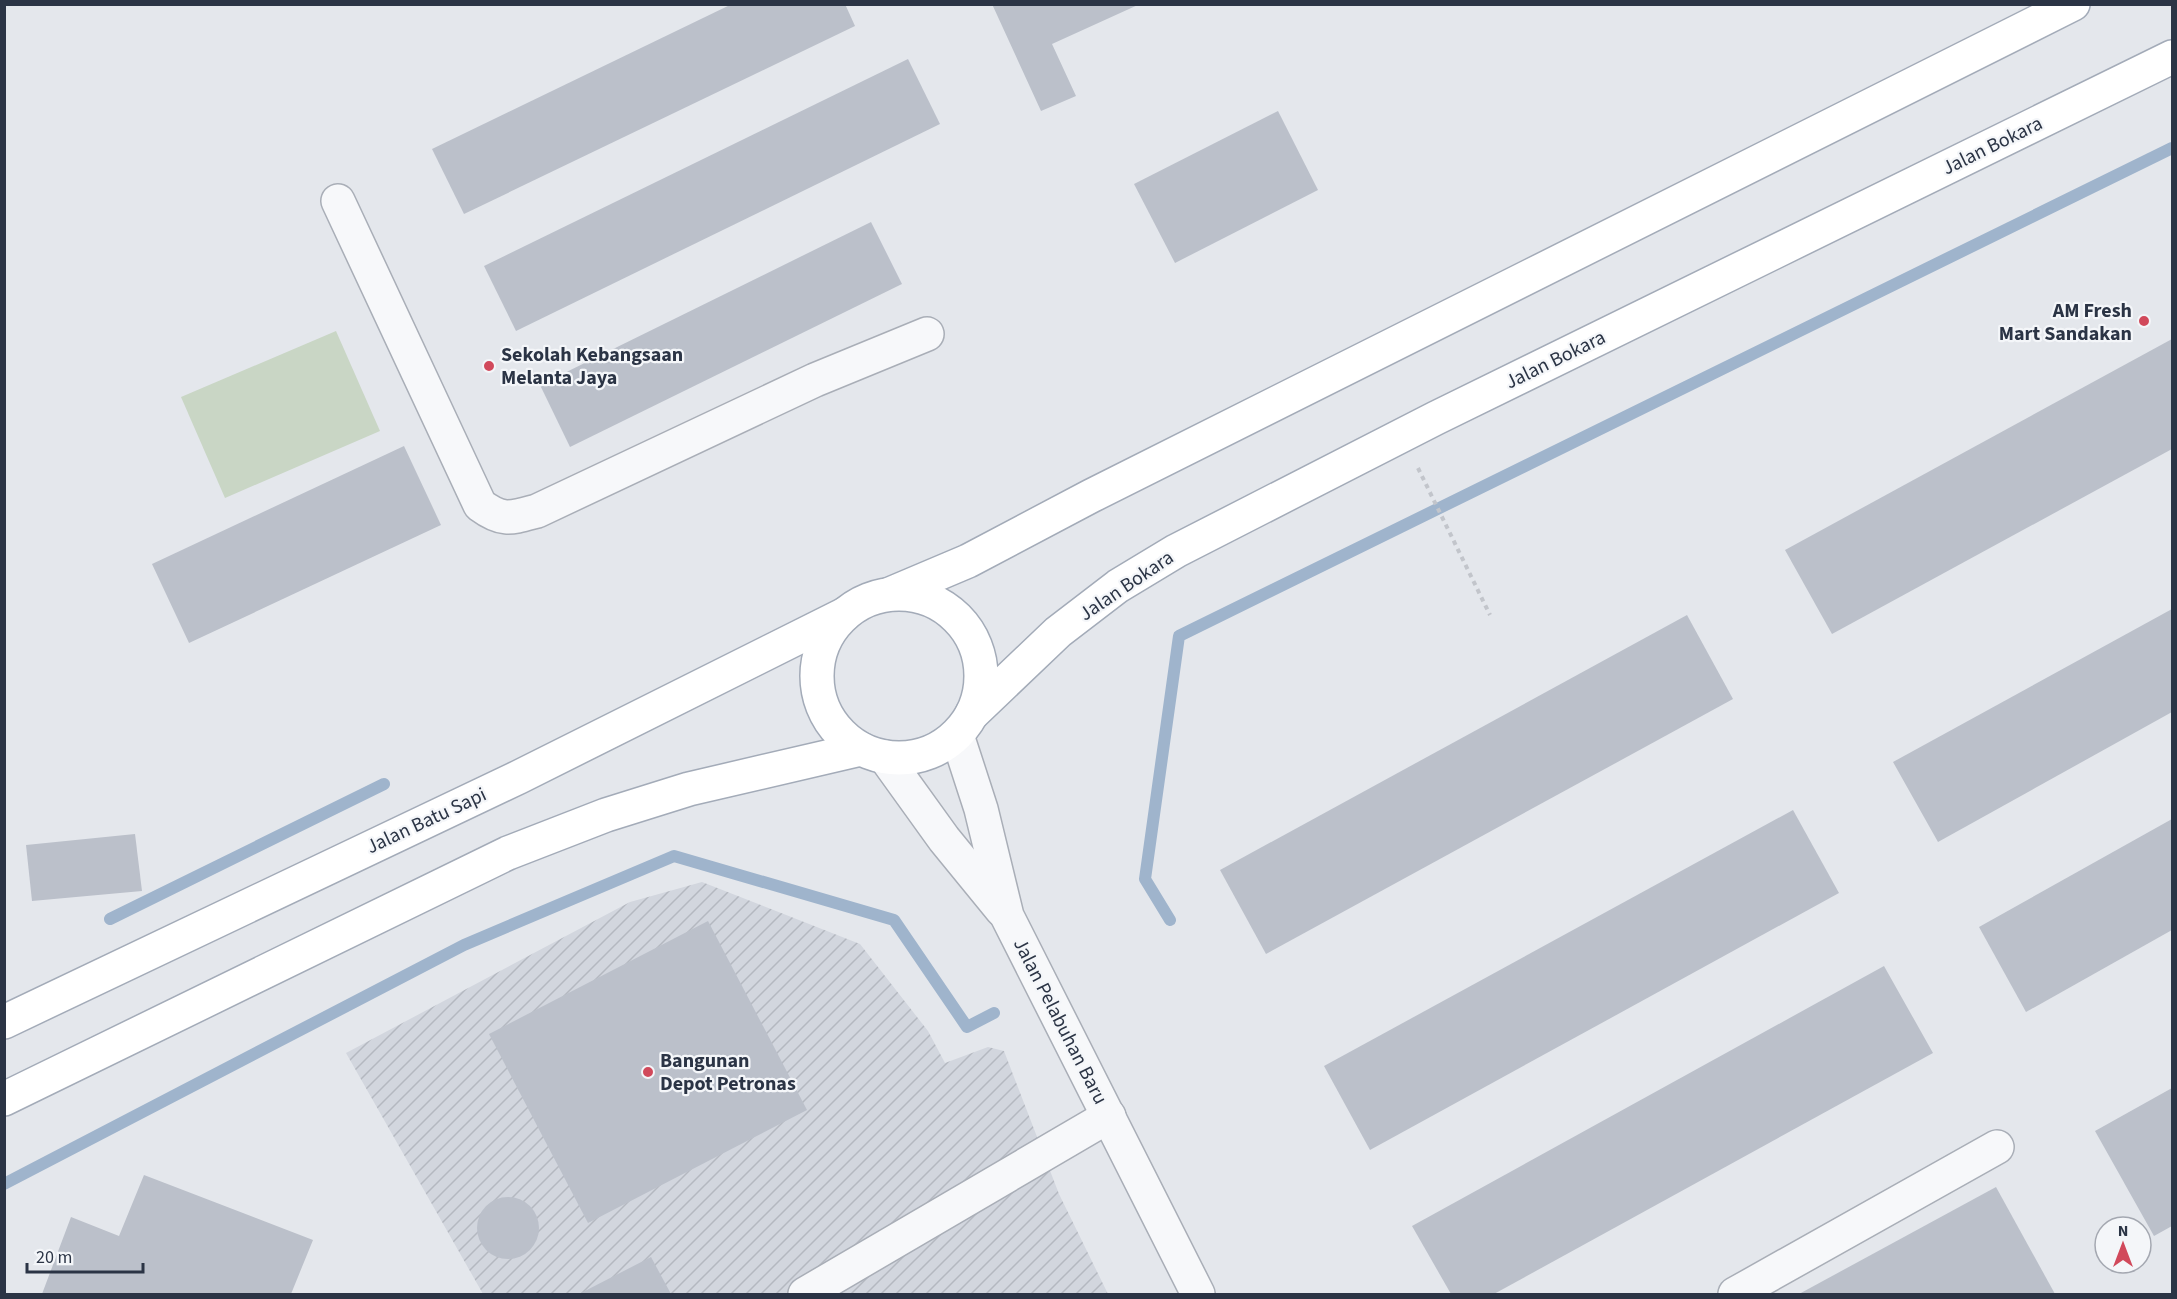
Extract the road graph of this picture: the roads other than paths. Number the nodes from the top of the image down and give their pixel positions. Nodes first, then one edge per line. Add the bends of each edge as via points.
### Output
1 (2073, 4) edge
2 (2172, 57) edge
3 (338, 201) dead end
4 (927, 334) dead end
5 (891, 594) junction
6 (844, 614) junction
7 (964, 725) junction
8 (873, 753) junction
9 (1006, 916) junction
10 (4, 1022) edge
11 (4, 1099) edge
12 (1109, 1116) junction
13 (1996, 1147) dead end
14 (805, 1294) edge
15 (1198, 1294) edge
16 (1735, 1294) edge

1 - 5 main road via 968,561
2 - 7 main road, Jalan Bokara via 1436,418 1176,551 1118,586 1058,632
3 - 4 street via 480,505 507,519 537,511 815,380
5 - 6 main road via 866,601
5 - 7 main road via 916,596 940,605 959,620 974,641 981,682
6 - 8 main road via 824,643 816,686 824,711 839,733
6 - 10 main road, Jalan Batu Sapi via 519,777
7 - 8 main road via 936,750 911,758
7 - 9 street, Jalan Pelabuhan Baru
8 - 9 street
8 - 11 main road via 689,789 606,815 508,853
9 - 12 street, Jalan Pelabuhan Baru
12 - 14 street
12 - 15 street, Jalan Pelabuhan Baru
13 - 16 street

